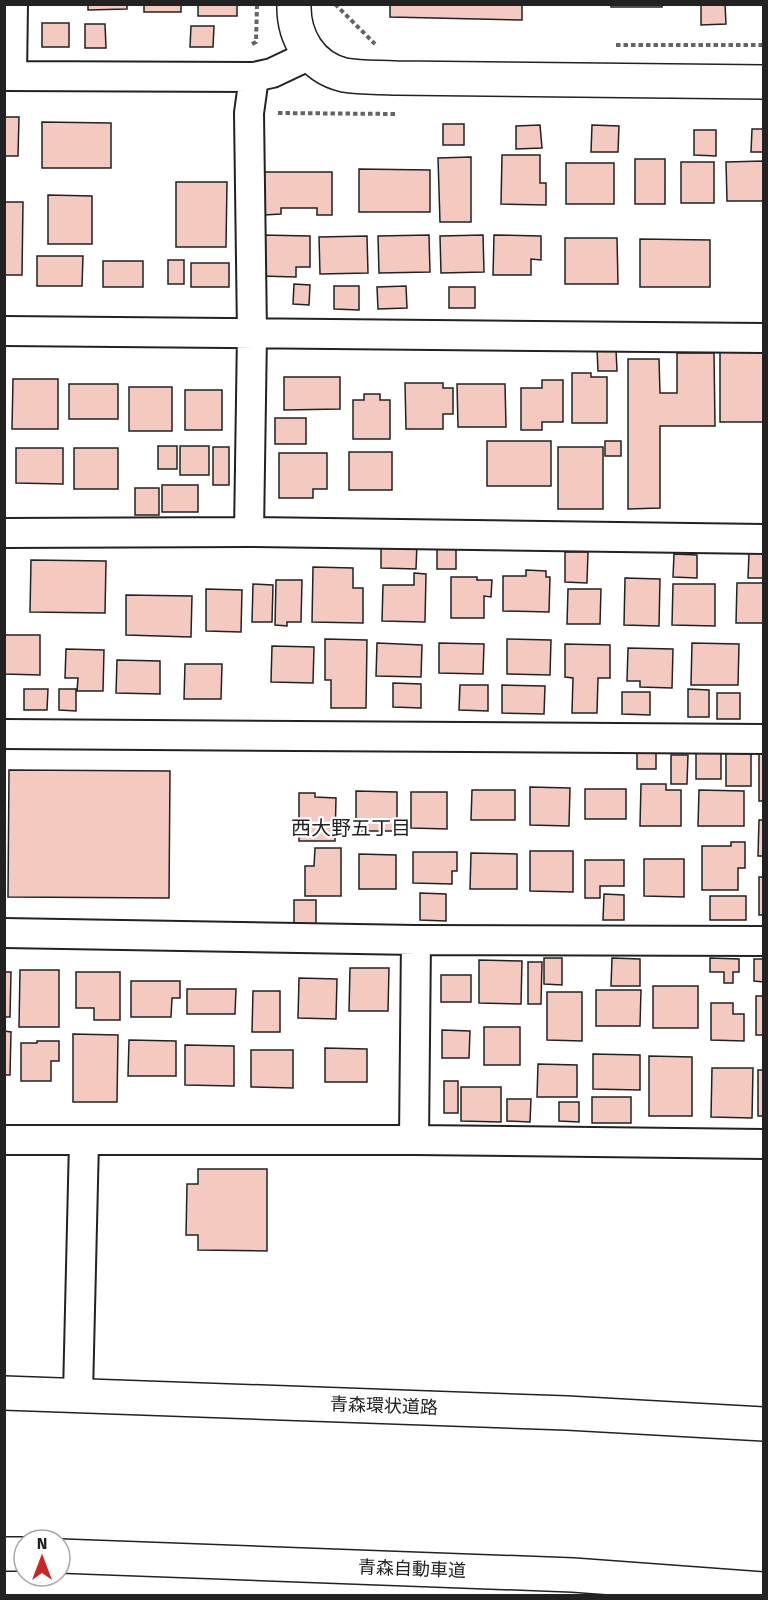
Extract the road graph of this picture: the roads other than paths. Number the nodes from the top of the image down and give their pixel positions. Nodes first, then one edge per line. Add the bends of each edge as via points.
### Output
1 (13, 4) edge
2 (294, 4) edge
3 (310, 55) junction
4 (8, 76) edge
5 (254, 77) junction
6 (764, 82) edge
7 (4, 331) edge
8 (252, 333) junction
9 (764, 338) edge
10 (249, 532) junction
11 (4, 533) edge
12 (764, 538) edge
13 (4, 734) edge
14 (764, 740) edge
15 (4, 933) edge
16 (416, 940) junction
17 (764, 940) edge
18 (4, 1140) edge
19 (414, 1140) junction
20 (84, 1141) junction
21 (764, 1144) edge
22 (4, 1392) edge
23 (78, 1394) junction
24 (764, 1424) edge
25 (72, 1556) edge
26 (764, 1589) edge

1 - 4 street
2 - 3 main road via 297,35
3 - 5 street
3 - 6 main road via 345,75
4 - 5 street
5 - 8 street via 249,113
7 - 8 street
8 - 9 street
8 - 10 street
10 - 11 street
10 - 12 street
13 - 14 street
15 - 16 street
16 - 17 street
16 - 19 street
18 - 20 street
19 - 20 street
19 - 21 street
20 - 23 street
22 - 23 main road, 青森環状道路
23 - 24 main road, 青森環状道路
25 - 26 main road, 青森自動車道 via 573,1575

